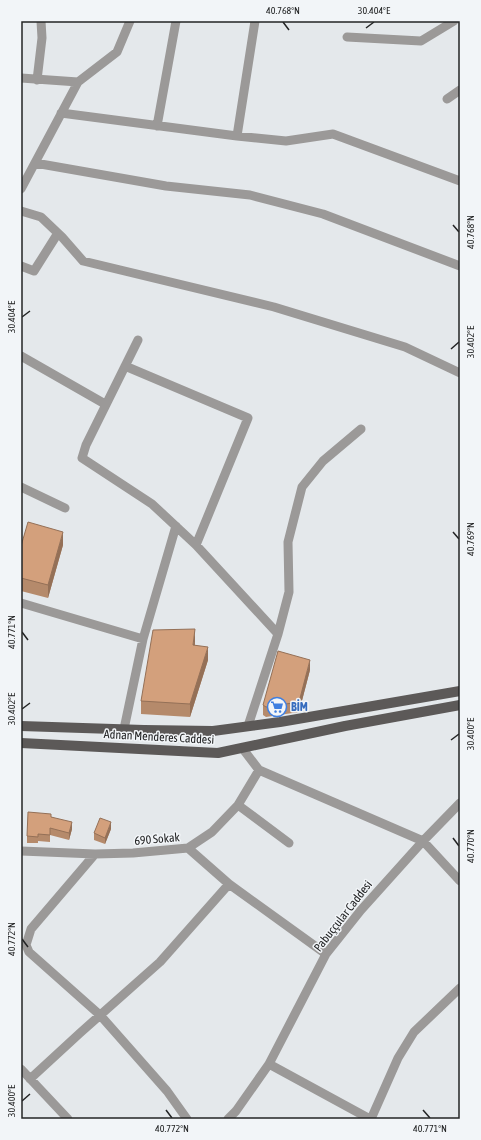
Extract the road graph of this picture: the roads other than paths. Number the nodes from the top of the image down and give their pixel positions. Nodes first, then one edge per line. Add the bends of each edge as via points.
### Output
1 (42, 21) edge
2 (130, 21) edge
3 (176, 21) edge
4 (256, 21) edge
5 (455, 21) edge
6 (460, 29) edge
7 (347, 37) dead end
8 (21, 78) edge
9 (37, 80) junction
10 (78, 82) junction
11 (460, 90) edge
12 (447, 98) dead end
13 (61, 114) junction
14 (158, 126) junction
15 (237, 136) junction
16 (35, 163) junction
17 (460, 181) edge
18 (21, 189) edge
19 (21, 211) edge
20 (58, 233) junction
21 (21, 266) edge
22 (460, 266) edge
23 (138, 340) dead end
24 (22, 358) edge
25 (125, 366) junction
26 (460, 373) edge
27 (105, 404) junction
28 (361, 429) dead end
29 (21, 487) edge
30 (65, 508) dead end
31 (176, 526) junction
32 (196, 545) junction
33 (21, 603) edge
34 (278, 634) junction
35 (143, 639) junction
36 (460, 691) edge
37 (460, 705) edge
38 (21, 726) edge
39 (248, 726) junction
40 (124, 729) junction
41 (21, 744) edge
42 (243, 749) junction
43 (259, 770) junction
44 (460, 803) edge
45 (238, 804) junction
46 (423, 841) junction
47 (289, 843) dead end
48 (188, 848) junction
49 (21, 852) edge
50 (95, 854) junction
51 (460, 881) edge
52 (229, 884) junction
53 (326, 954) junction
54 (458, 992) edge
55 (100, 1016) junction
56 (269, 1064) junction
57 (21, 1069) edge
58 (30, 1079) junction
59 (68, 1119) edge
60 (187, 1119) edge
61 (228, 1119) edge
62 (371, 1119) edge

1 - 9 street
2 - 10 street via 117,52
3 - 14 street
4 - 15 street
5 - 6 street
5 - 7 street via 421,41
8 - 9 street
9 - 10 street
10 - 13 street
11 - 12 street
13 - 14 street
13 - 16 street
14 - 15 street
15 - 17 street via 286,141 333,134
16 - 18 street
16 - 22 street via 166,186 250,195 323,214
19 - 20 street via 41,217
20 - 21 street via 34,271
20 - 26 street via 82,261 274,307 405,347
23 - 25 street
24 - 27 street
25 - 27 street
25 - 32 street via 248,418
27 - 31 street via 82,458 152,504
28 - 34 street via 323,461 302,487 288,542 289,592
29 - 30 street
31 - 32 street
31 - 35 street
32 - 34 street
33 - 35 street
34 - 39 street
35 - 40 street
36 - 39 main road, Adnan Menderes Caddesi
37 - 42 main road, Adnan Menderes Caddesi via 345,726
38 - 40 main road, Adnan Menderes Caddesi
39 - 40 main road, Adnan Menderes Caddesi via 213,731
41 - 42 main road, Adnan Menderes Caddesi via 218,753
42 - 43 street
43 - 45 street, 690 Sokak
43 - 46 street
44 - 46 street, Pabuççular Caddesi
45 - 47 street
45 - 48 street, 690 Sokak via 212,832
46 - 51 street
46 - 53 street, Pabuççular Caddesi via 361,910
48 - 50 street, 690 Sokak
48 - 52 street
49 - 50 street, 690 Sokak
50 - 55 street via 31,929 26,944 29,952
52 - 53 street
52 - 55 street via 160,962
53 - 56 street, Pabuççular Caddesi
54 - 62 street via 414,1032 398,1058
55 - 58 street
55 - 60 street via 167,1090
56 - 61 street, Pabuççular Caddesi
56 - 62 street
57 - 58 street
58 - 59 street

